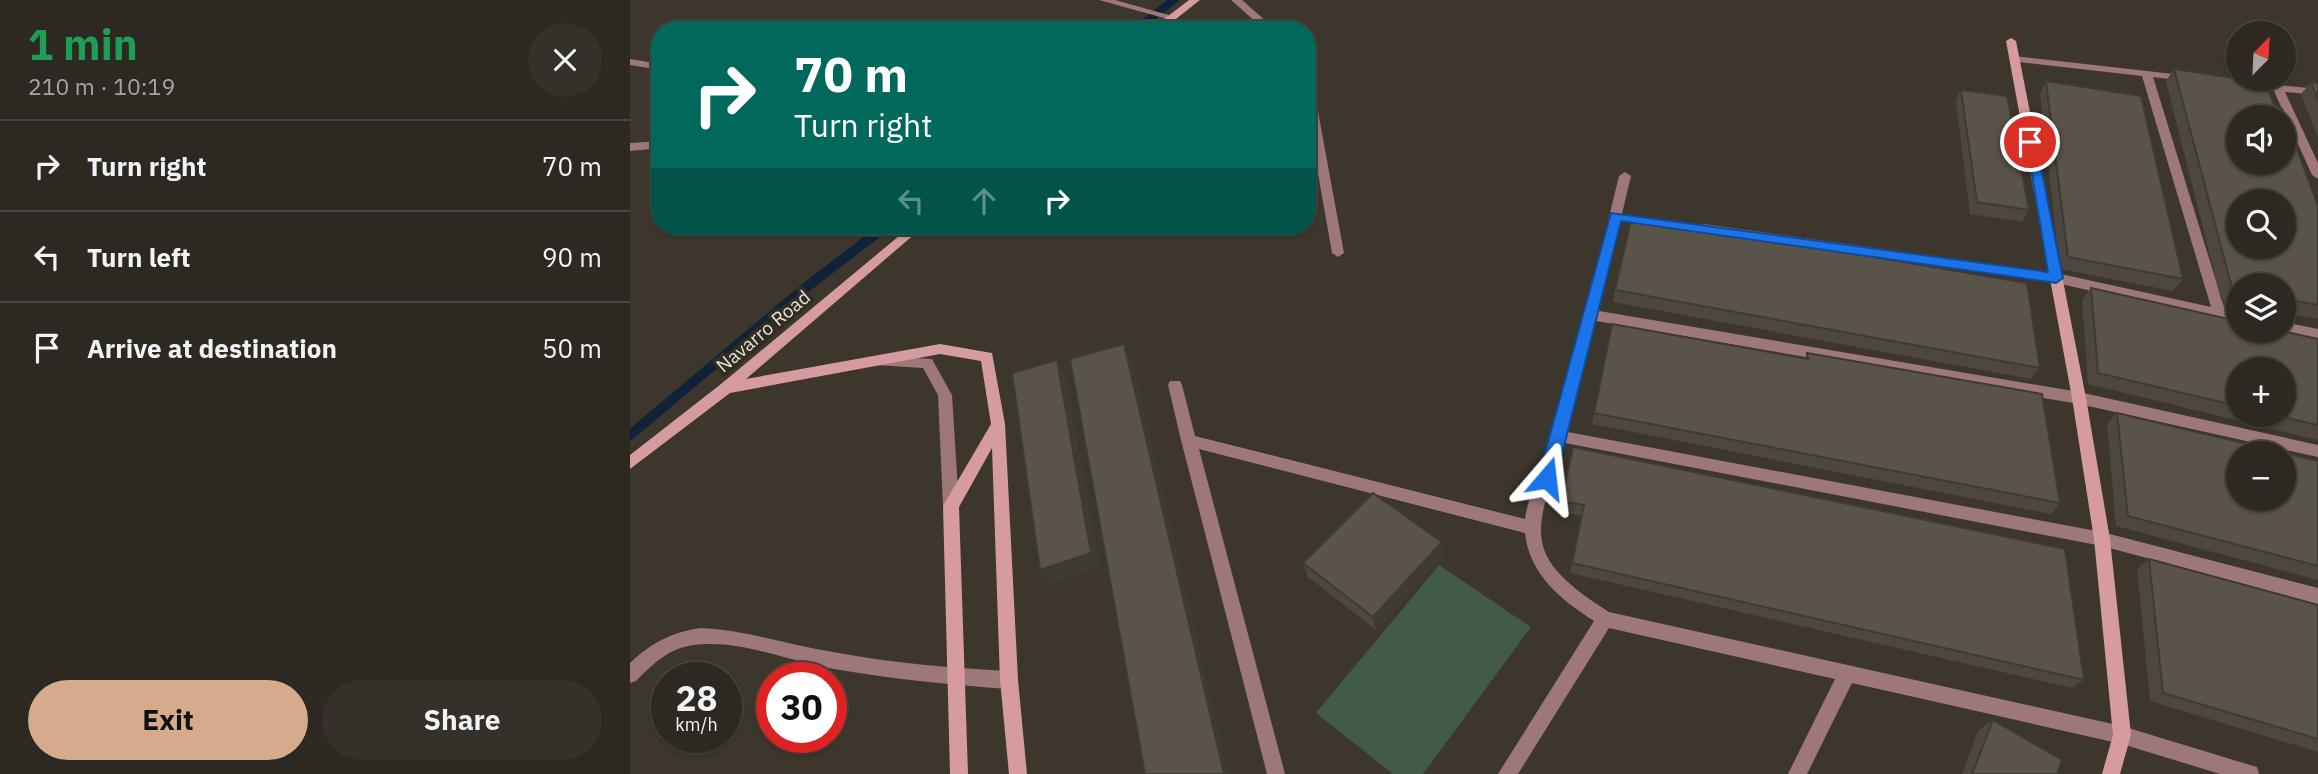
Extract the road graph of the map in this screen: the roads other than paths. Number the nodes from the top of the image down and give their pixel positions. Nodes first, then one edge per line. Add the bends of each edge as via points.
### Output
1 (1104, 0) edge
2 (1195, 0) edge
3 (1236, 0) edge
4 (1171, 17) junction
5 (1166, 21) edge
6 (1260, 21) edge
7 (2011, 41) dead end
8 (2014, 60) junction
9 (630, 62) edge
10 (651, 66) edge
11 (2147, 74) junction
12 (2199, 80) edge
13 (2296, 90) edge
14 (2279, 91) edge
15 (2318, 92) edge
16 (1316, 130) edge
17 (651, 145) edge
18 (630, 147) edge
19 (2318, 175) edge
20 (1625, 176) dead end
21 (1684, 226) edge
22 (907, 235) edge
23 (1338, 253) dead end
24 (2056, 278) junction
25 (1591, 315) junction
26 (2220, 315) junction
27 (2226, 316) edge
28 (2296, 329) edge
29 (2318, 334) edge
30 (872, 361) junction
31 (1175, 385) dead end
32 (726, 388) junction
33 (2079, 398) junction
34 (999, 424) junction
35 (1560, 436) junction
36 (1188, 440) junction
37 (2318, 451) edge
38 (630, 463) edge
39 (951, 506) junction
40 (1532, 528) junction
41 (2102, 539) junction
42 (2318, 596) edge
43 (1605, 619) junction
44 (1847, 674) junction
45 (630, 675) edge
46 (954, 678) junction
47 (1009, 680) junction
48 (2122, 735) junction
49 (959, 774) edge
50 (1018, 774) edge
51 (1276, 774) edge
52 (1507, 774) edge
53 (1797, 774) edge
54 (2111, 774) edge
55 (2250, 774) edge

1 - 4 street
2 - 4 street
3 - 6 street
4 - 5 street
7 - 8 street
8 - 11 street
8 - 24 street
9 - 10 street
11 - 12 street
11 - 26 street
13 - 15 street
14 - 19 street
16 - 23 street
17 - 18 street
20 - 25 street via 1622,217
21 - 24 street
22 - 32 street, Navarro Road
24 - 26 street
24 - 33 street
25 - 33 street
25 - 35 street
26 - 27 street
28 - 29 street
30 - 32 street
30 - 34 street via 940,349 987,357
30 - 39 street via 927,363 944,395
31 - 36 street
32 - 38 street, Navarro Road
33 - 37 street
33 - 41 street
34 - 39 street
34 - 47 street
35 - 40 street
35 - 41 street
36 - 40 street
36 - 51 street
39 - 46 street
40 - 43 street via 1550,577
41 - 42 street
41 - 48 street
43 - 44 street
43 - 52 street
44 - 48 street
44 - 53 street
45 - 46 street via 656,648 688,637
46 - 47 street
46 - 49 street
47 - 50 street
48 - 54 street
48 - 55 street

